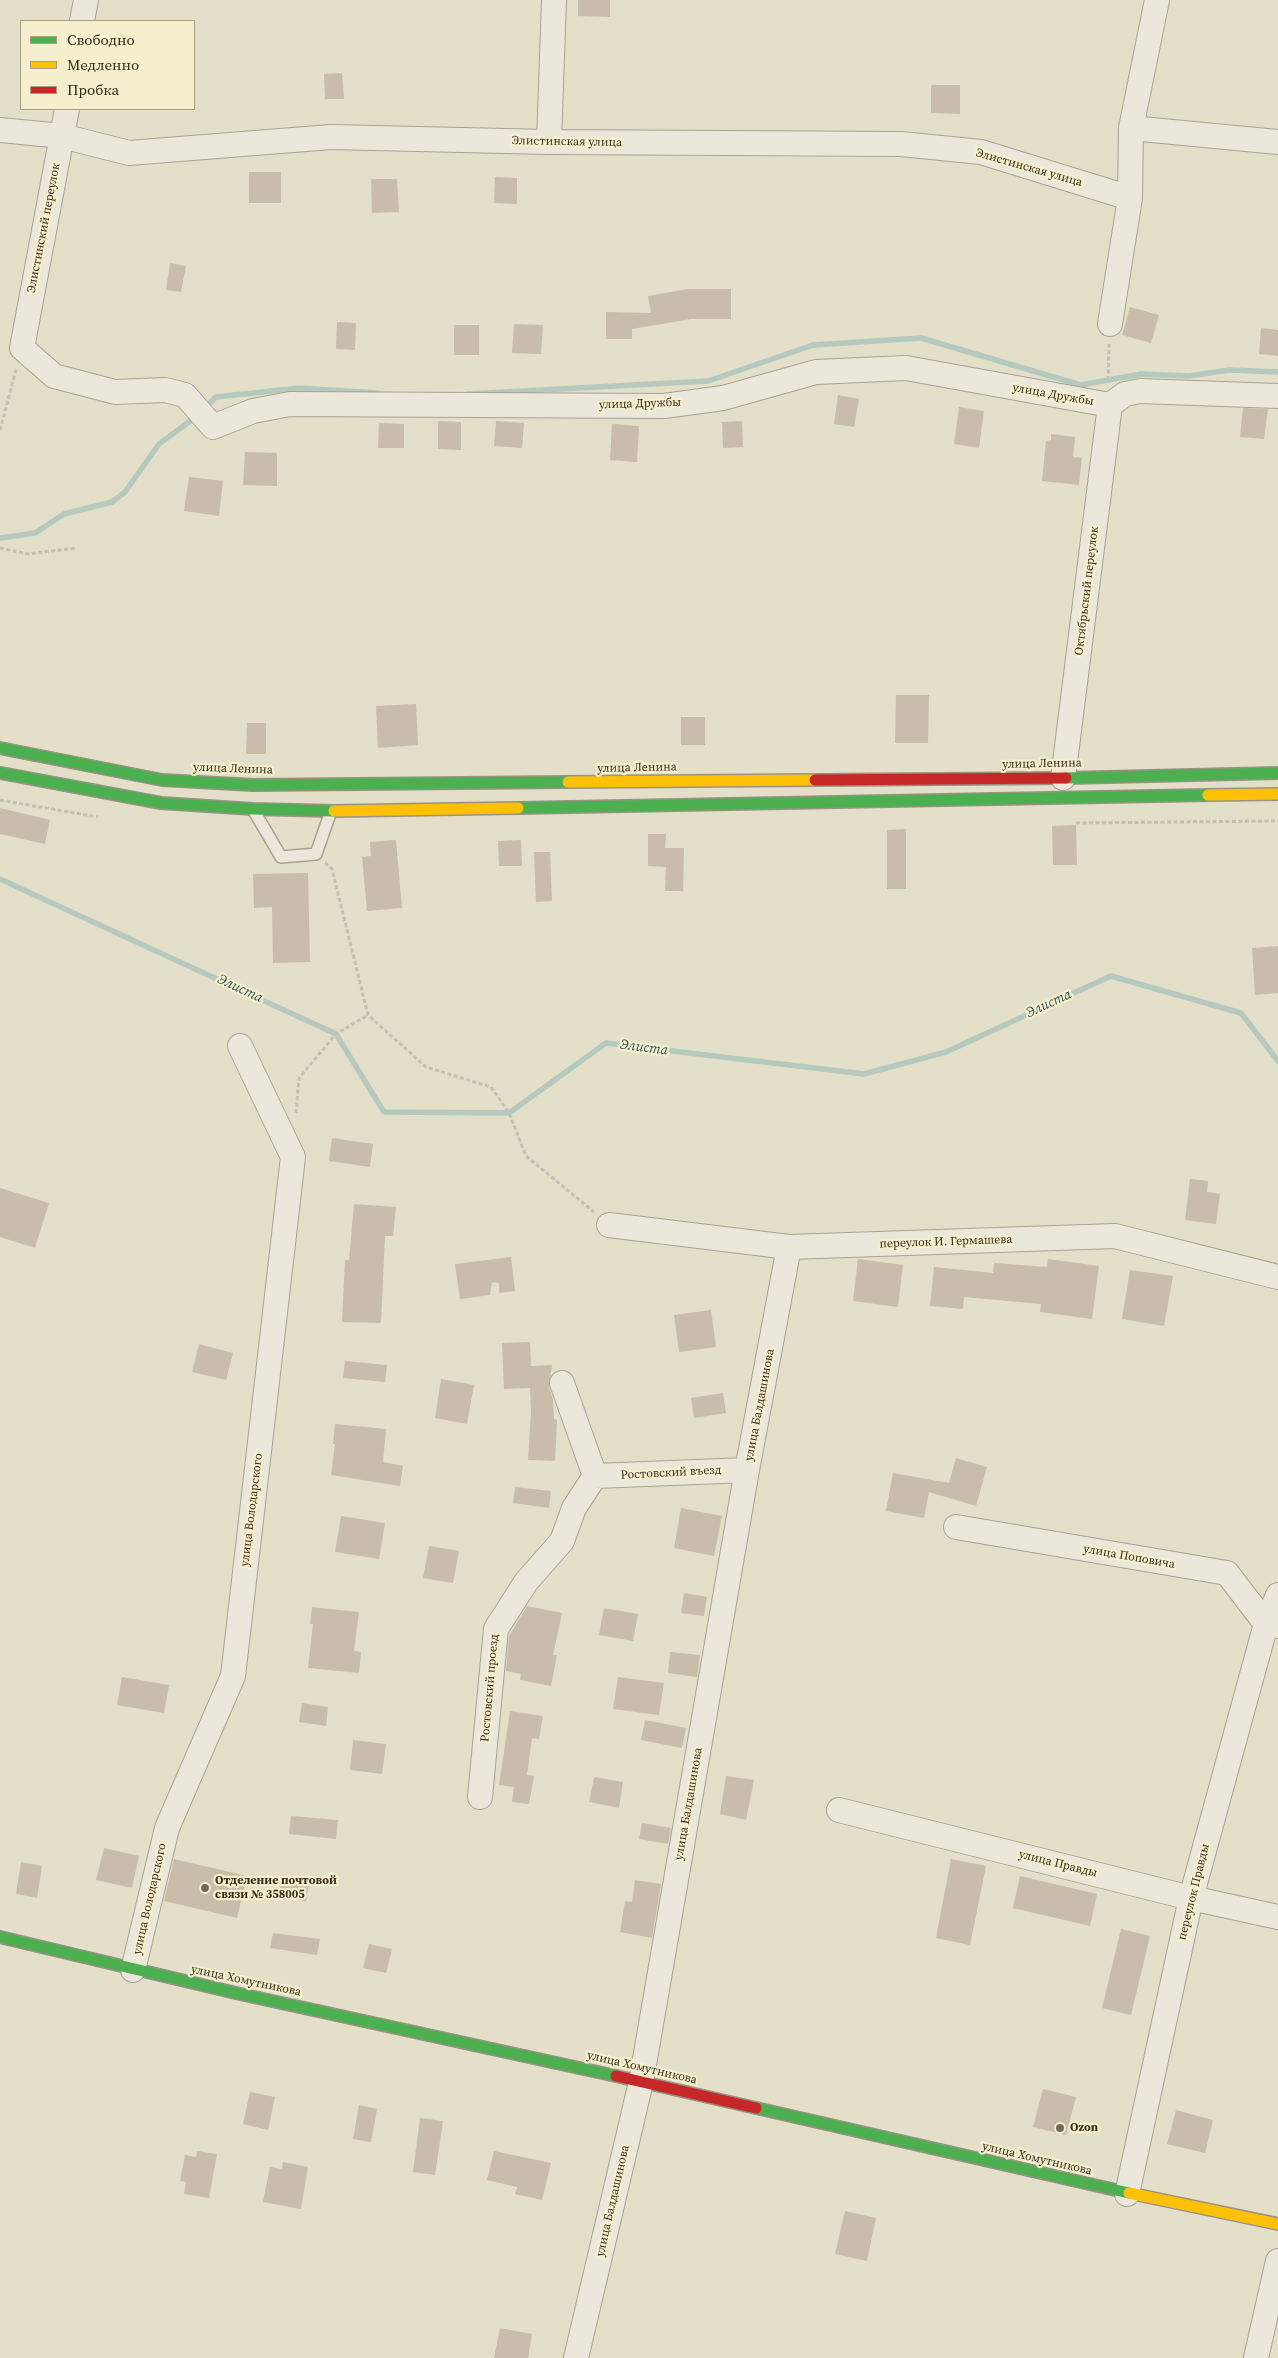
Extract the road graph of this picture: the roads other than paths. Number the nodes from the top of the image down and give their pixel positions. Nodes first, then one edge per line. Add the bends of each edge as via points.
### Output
1 (86, 0) edge
2 (554, 0) edge
3 (1156, 0) edge
4 (82, 20) edge
5 (66, 110) edge
6 (1131, 128) junction
7 (0, 130) edge
8 (62, 136) junction
9 (550, 142) junction
10 (1278, 142) edge
11 (1130, 198) junction
12 (1110, 324) dead end
13 (22, 348) joint
14 (1278, 396) edge
15 (1110, 405) junction
16 (0, 748) edge
17 (0, 773) edge
18 (1278, 773) edge
19 (1063, 778) junction
20 (1278, 794) edge
21 (253, 810) junction
22 (331, 811) junction
23 (240, 1046) dead end
24 (609, 1225) road end
25 (790, 1246) junction
26 (1278, 1277) edge
27 (562, 1383) dead end
28 (747, 1470) junction
29 (595, 1476) junction
30 (956, 1528) dead end
31 (1278, 1595) edge
32 (1272, 1625) edge
33 (480, 1797) dead end
34 (839, 1810) dead end
35 (1191, 1898) junction
36 (1278, 1917) edge
37 (0, 1937) edge
38 (133, 1970) junction
39 (641, 2082) junction
40 (1127, 2194) junction
41 (1278, 2224) edge
42 (1278, 2261) edge
43 (576, 2358) edge
44 (1256, 2358) edge

1 - 4 street
2 - 9 street
3 - 6 street
5 - 8 street, Элистинский переулок
6 - 10 street
6 - 11 street
7 - 8 street, Элистинская улица
8 - 9 street, Элистинская улица via 129,152 331,137
8 - 13 street, Элистинский переулок
9 - 11 street, Элистинская улица via 900,144 981,152
11 - 12 street
13 - 15 street, улица Дружбы via 54,376 116,392 165,390 185,395 213,426 253,411 290,404 664,406 723,398 816,372 906,368
14 - 15 street, улица Дружбы via 1140,391 1125,394
15 - 19 street, Октябрьский переулок
16 - 19 main road, улица Ленина via 162,780 253,785
17 - 21 main road via 161,803
18 - 19 main road, улица Ленина
20 - 22 main road
21 - 22 main road
21 - 22 lane via 281,857 316,854
23 - 38 street, улица Володарского via 293,1157 233,1676 167,1828
24 - 25 street, переулок И. Гермашева
25 - 26 street, переулок И. Гермашева via 1115,1236
25 - 28 street, улица Балдашинова
27 - 29 street
28 - 29 street, Ростовский въезд
28 - 39 street, улица Балдашинова
29 - 33 street, Ростовский проезд via 574,1508 562,1541 526,1582 496,1629
30 - 32 street, улица Поповича via 1227,1573
31 - 32 street, переулок Правды
32 - 35 street, переулок Правды
34 - 35 street, улица Правды
35 - 36 street, улица Правды
35 - 40 street, переулок Правды
37 - 38 main road, улица Хомутникова
38 - 39 main road, улица Хомутникова
39 - 40 main road, улица Хомутникова
39 - 43 street, улица Балдашинова
40 - 41 main road, улица Хомутникова
42 - 44 street

